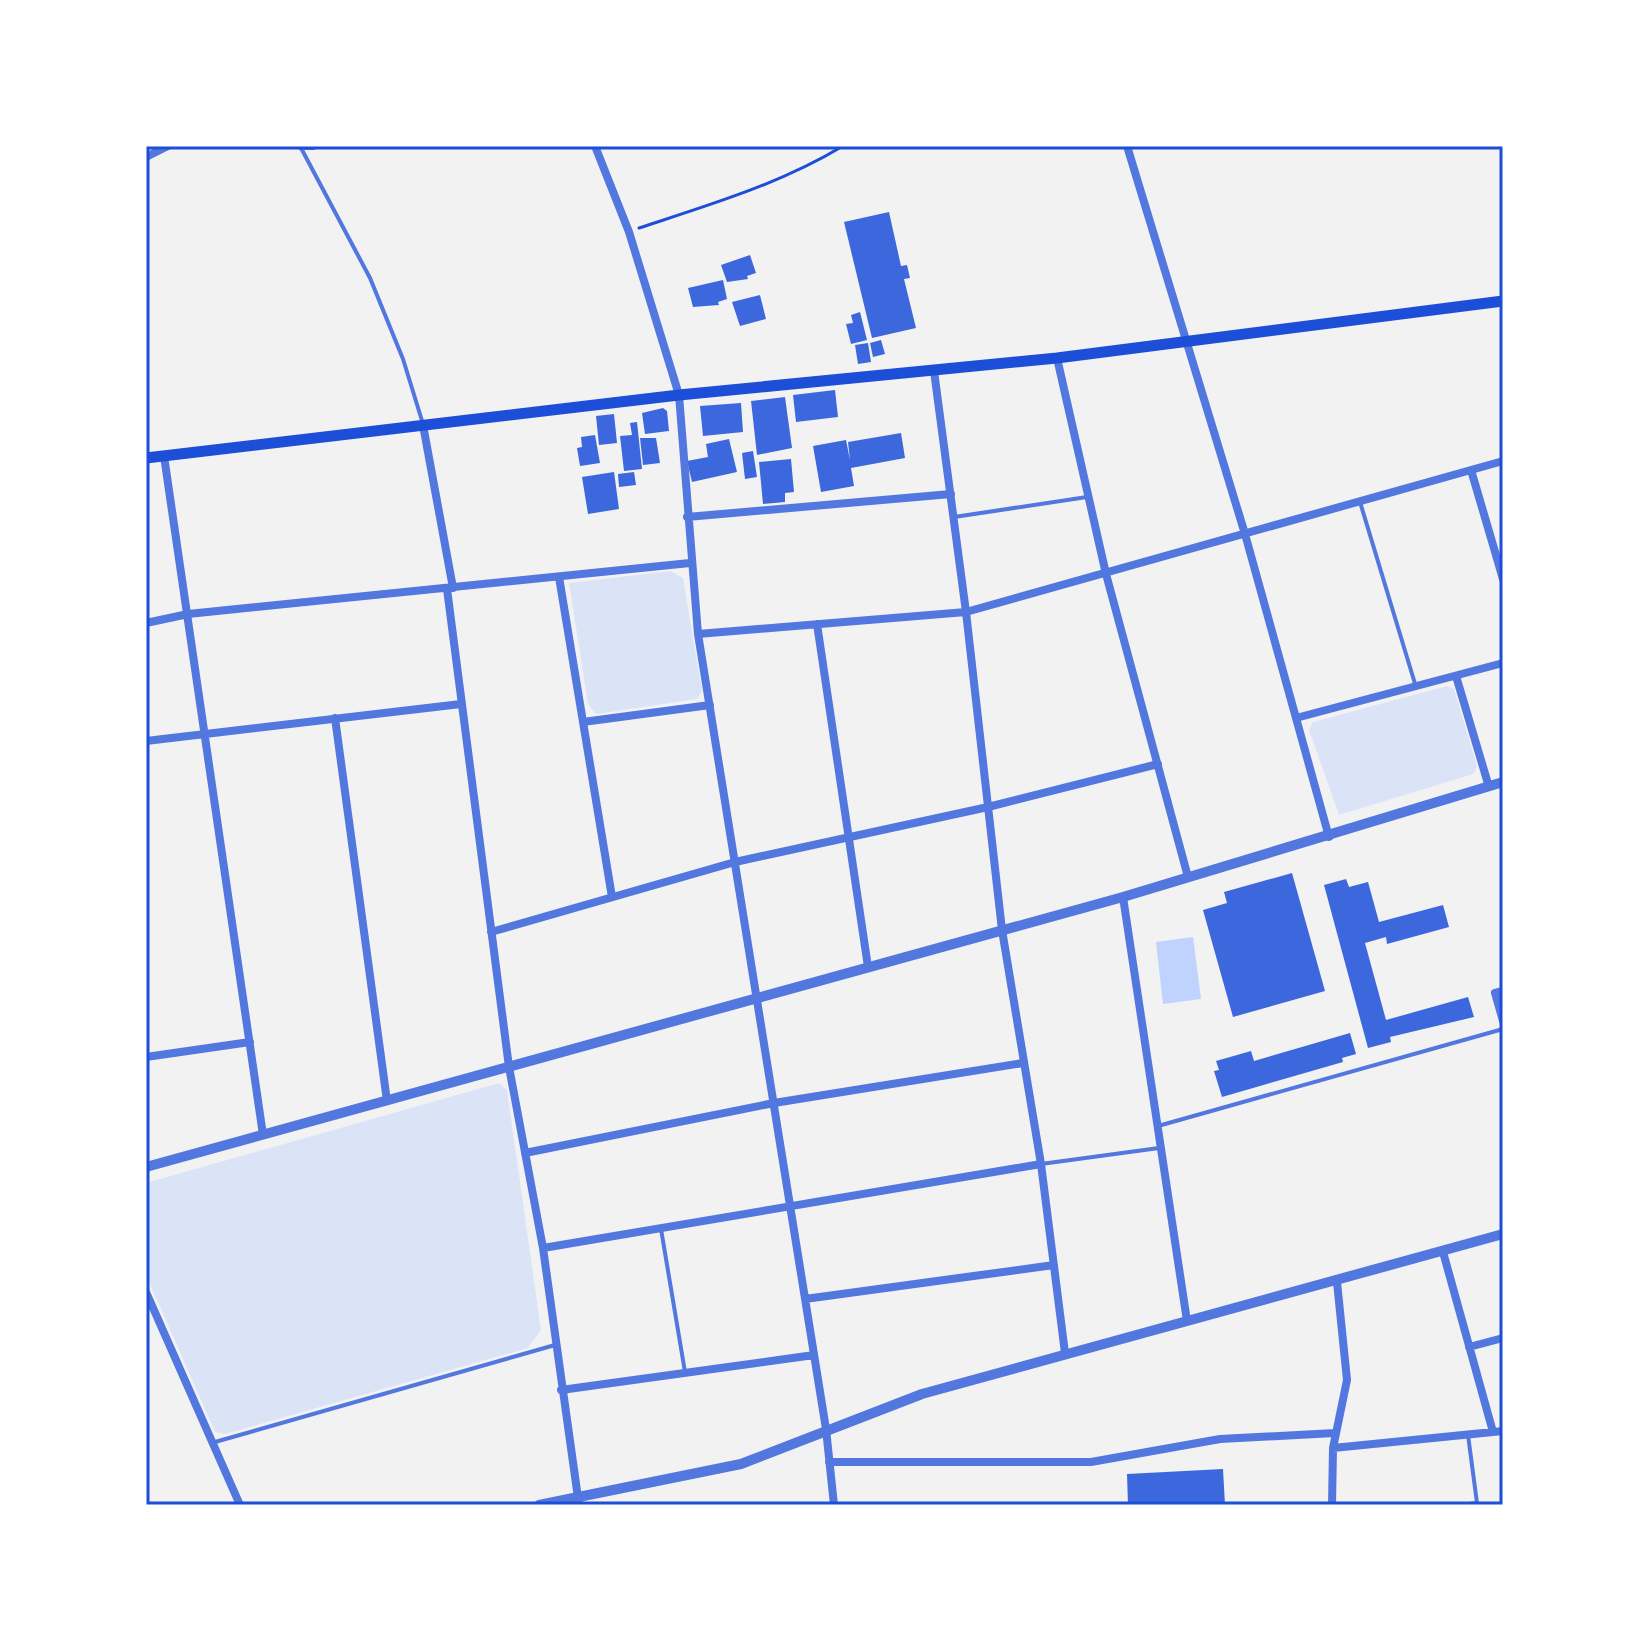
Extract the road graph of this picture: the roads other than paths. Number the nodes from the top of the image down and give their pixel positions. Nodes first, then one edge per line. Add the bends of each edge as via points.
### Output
1 (168, 146) edge
2 (300, 146) edge
3 (313, 146) edge
4 (595, 146) edge
5 (1127, 146) edge
6 (146, 157) edge
7 (1503, 301) edge
8 (1188, 342) junction
9 (1057, 358) junction
10 (934, 371) junction
11 (679, 395) junction
12 (423, 425) junction
13 (164, 456) junction
14 (146, 458) edge
15 (1503, 461) edge
16 (1471, 470) junction
17 (951, 494) junction
18 (1090, 497) junction
19 (1360, 502) junction
20 (687, 517) junction
21 (954, 517) junction
22 (1245, 534) junction
23 (690, 563) junction
24 (1106, 574) junction
25 (559, 577) junction
26 (1503, 579) edge
27 (450, 589) junction
28 (966, 612) junction
29 (188, 614) junction
30 (146, 623) edge
31 (817, 624) junction
32 (698, 634) junction
33 (1503, 663) edge
34 (1456, 676) junction
35 (1416, 687) junction
36 (461, 704) junction
37 (710, 705) junction
38 (335, 718) junction
39 (1296, 718) junction
40 (583, 722) junction
41 (205, 734) junction
42 (146, 741) edge
43 (1158, 764) junction
44 (1503, 782) edge
45 (1489, 787) junction
46 (988, 807) junction
47 (1329, 837) junction
48 (846, 838) junction
49 (735, 862) junction
50 (1188, 877) junction
51 (612, 897) junction
52 (1123, 897) junction
53 (1002, 930) junction
54 (491, 932) junction
55 (868, 967) junction
56 (1503, 991) edge
57 (757, 998) junction
58 (1503, 1021) edge
59 (1503, 1029) edge
60 (250, 1042) junction
61 (146, 1057) edge
62 (1023, 1063) junction
63 (509, 1067) junction
64 (387, 1101) junction
65 (774, 1103) junction
66 (1158, 1126) junction
67 (263, 1135) junction
68 (1161, 1148) junction
69 (525, 1153) junction
70 (1041, 1164) junction
71 (146, 1167) edge
72 (791, 1208) junction
73 (661, 1229) junction
74 (1503, 1234) edge
75 (543, 1248) junction
76 (1443, 1252) junction
77 (1054, 1265) junction
78 (1337, 1282) junction
79 (146, 1292) edge
80 (805, 1299) junction
81 (1187, 1321) junction
82 (1503, 1338) edge
83 (555, 1345) junction
84 (1469, 1347) junction
85 (1065, 1353) junction
86 (814, 1355) junction
87 (685, 1373) junction
88 (561, 1390) junction
89 (826, 1429) junction
90 (1498, 1432) edge
91 (1335, 1433) junction
92 (1468, 1435) junction
93 (213, 1443) junction
94 (1333, 1448) junction
95 (829, 1462) junction
96 (578, 1500) edge
97 (240, 1505) edge
98 (539, 1505) edge
99 (834, 1505) edge
100 (1332, 1505) edge
101 (1461, 1505) edge

1 - 6 street
2 - 3 street
2 - 12 lane via 370,278
4 - 11 street via 629,232
5 - 8 street
7 - 8 main road
8 - 9 main road
8 - 22 street
9 - 10 main road
9 - 18 street
10 - 11 main road
10 - 17 street
11 - 12 main road
11 - 20 street
12 - 13 main road
12 - 27 street
13 - 14 main road
13 - 29 street
15 - 16 street
16 - 19 street
16 - 26 street
17 - 20 street
17 - 21 street
18 - 21 lane
18 - 24 street
19 - 22 street
19 - 35 lane
20 - 23 street
21 - 28 street
22 - 24 street
22 - 39 street
23 - 25 street
23 - 32 street
24 - 28 street
24 - 43 street
25 - 27 street
25 - 40 street
27 - 29 street
27 - 36 street
28 - 31 street
28 - 46 street
29 - 30 street
29 - 41 street
31 - 32 street
31 - 48 street
32 - 37 street
33 - 34 street
34 - 35 street
34 - 45 street
35 - 39 street
36 - 38 street
36 - 54 street
37 - 40 street
37 - 49 street
38 - 41 street
38 - 64 street
39 - 47 street
40 - 51 street
41 - 42 street
41 - 60 street
43 - 46 street
43 - 50 street
44 - 45 street
45 - 47 street
46 - 48 street
46 - 53 street
47 - 50 street
48 - 49 street
48 - 55 street
49 - 51 street
49 - 57 street
50 - 52 street
51 - 54 street
52 - 53 street
52 - 66 street
53 - 55 street
53 - 62 street
54 - 63 street
55 - 57 street
56 - 58 street via 1495,993
57 - 63 street
57 - 65 street
59 - 66 lane
60 - 61 street
60 - 67 street
62 - 65 street
62 - 70 street
63 - 64 street
63 - 69 street
64 - 67 street
65 - 69 street
65 - 72 street
66 - 68 street
67 - 71 street
68 - 70 lane
68 - 81 street
69 - 75 street
70 - 72 street
70 - 77 street
72 - 73 street
72 - 80 street
73 - 75 street
73 - 87 lane
74 - 76 street
75 - 83 street
76 - 78 street
76 - 84 street
77 - 80 street
77 - 85 street
78 - 81 street
78 - 91 street via 1347,1380
79 - 93 street
80 - 86 street
81 - 85 street
82 - 84 street
83 - 88 street
83 - 93 lane
84 - 90 street
85 - 89 street via 922,1394
86 - 87 street
86 - 89 street
87 - 88 street
88 - 96 street
89 - 95 street
89 - 96 street via 717,1470
90 - 92 street
91 - 94 street
91 - 95 street via 1220,1439 1091,1462
92 - 94 street
92 - 101 lane via 1477,1503
93 - 97 street
94 - 100 street
95 - 99 street
96 - 98 street

